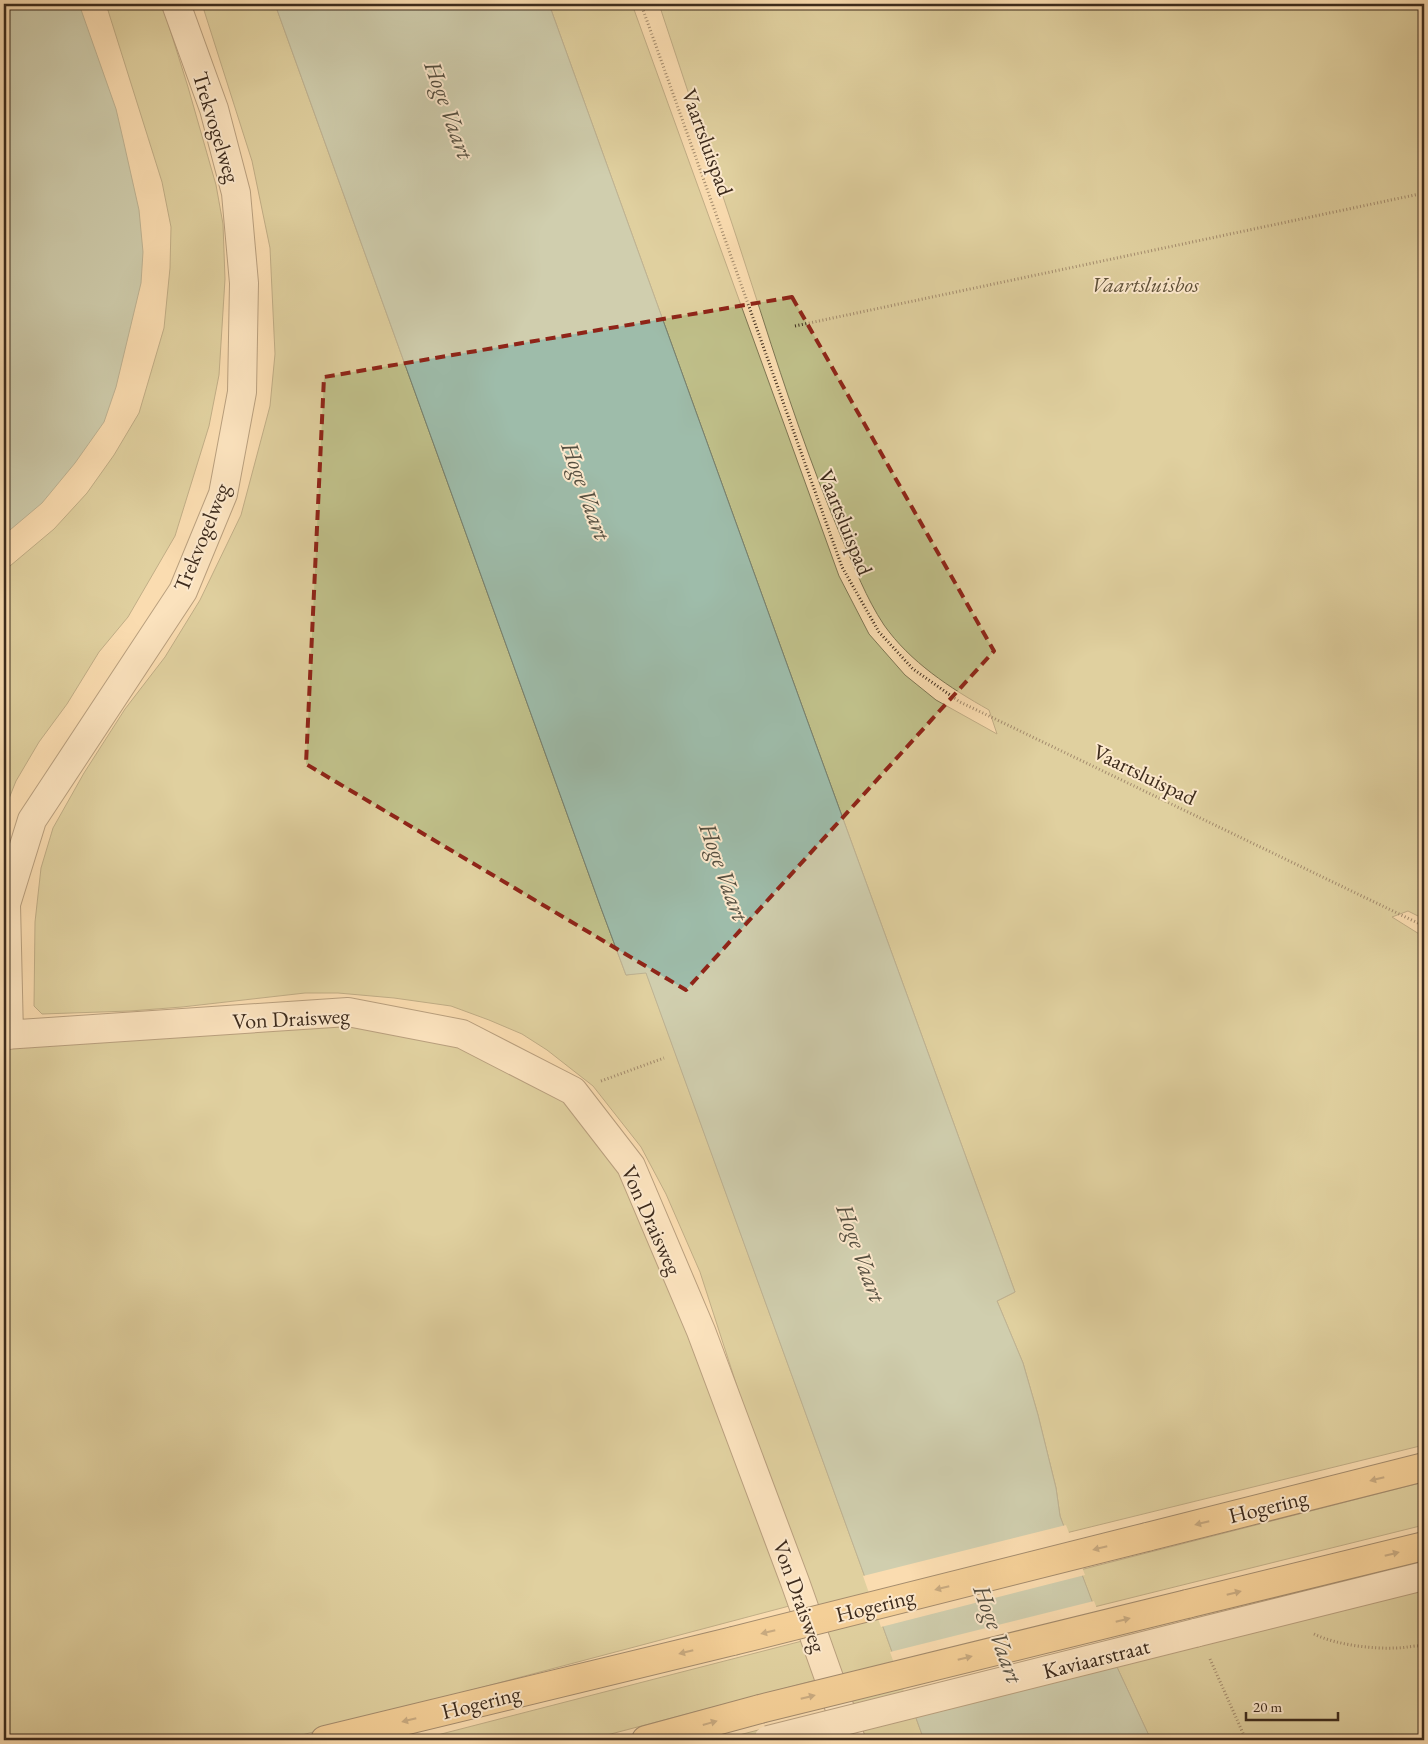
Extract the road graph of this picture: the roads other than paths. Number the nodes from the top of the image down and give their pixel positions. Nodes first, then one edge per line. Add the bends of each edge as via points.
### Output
1 (176, 4) edge
2 (6, 1035) edge
3 (1424, 1467) edge
4 (1424, 1546) edge
5 (1424, 1576) edge
6 (324, 1740) edge
7 (646, 1740) edge
8 (768, 1740) edge
9 (851, 1740) edge

1 - 2 street, Trekvogelweg via 214,109 236,192 244,283 242,392 223,494 182,591 32,820 6,904
2 - 9 street, Von Draisweg via 348,1012 462,1034 573,1091 631,1166 701,1331
3 -> 6 highway, Hogering, bridge
7 -> 4 highway, bridge
5 - 8 street, Kaviaarstraat, bridge

